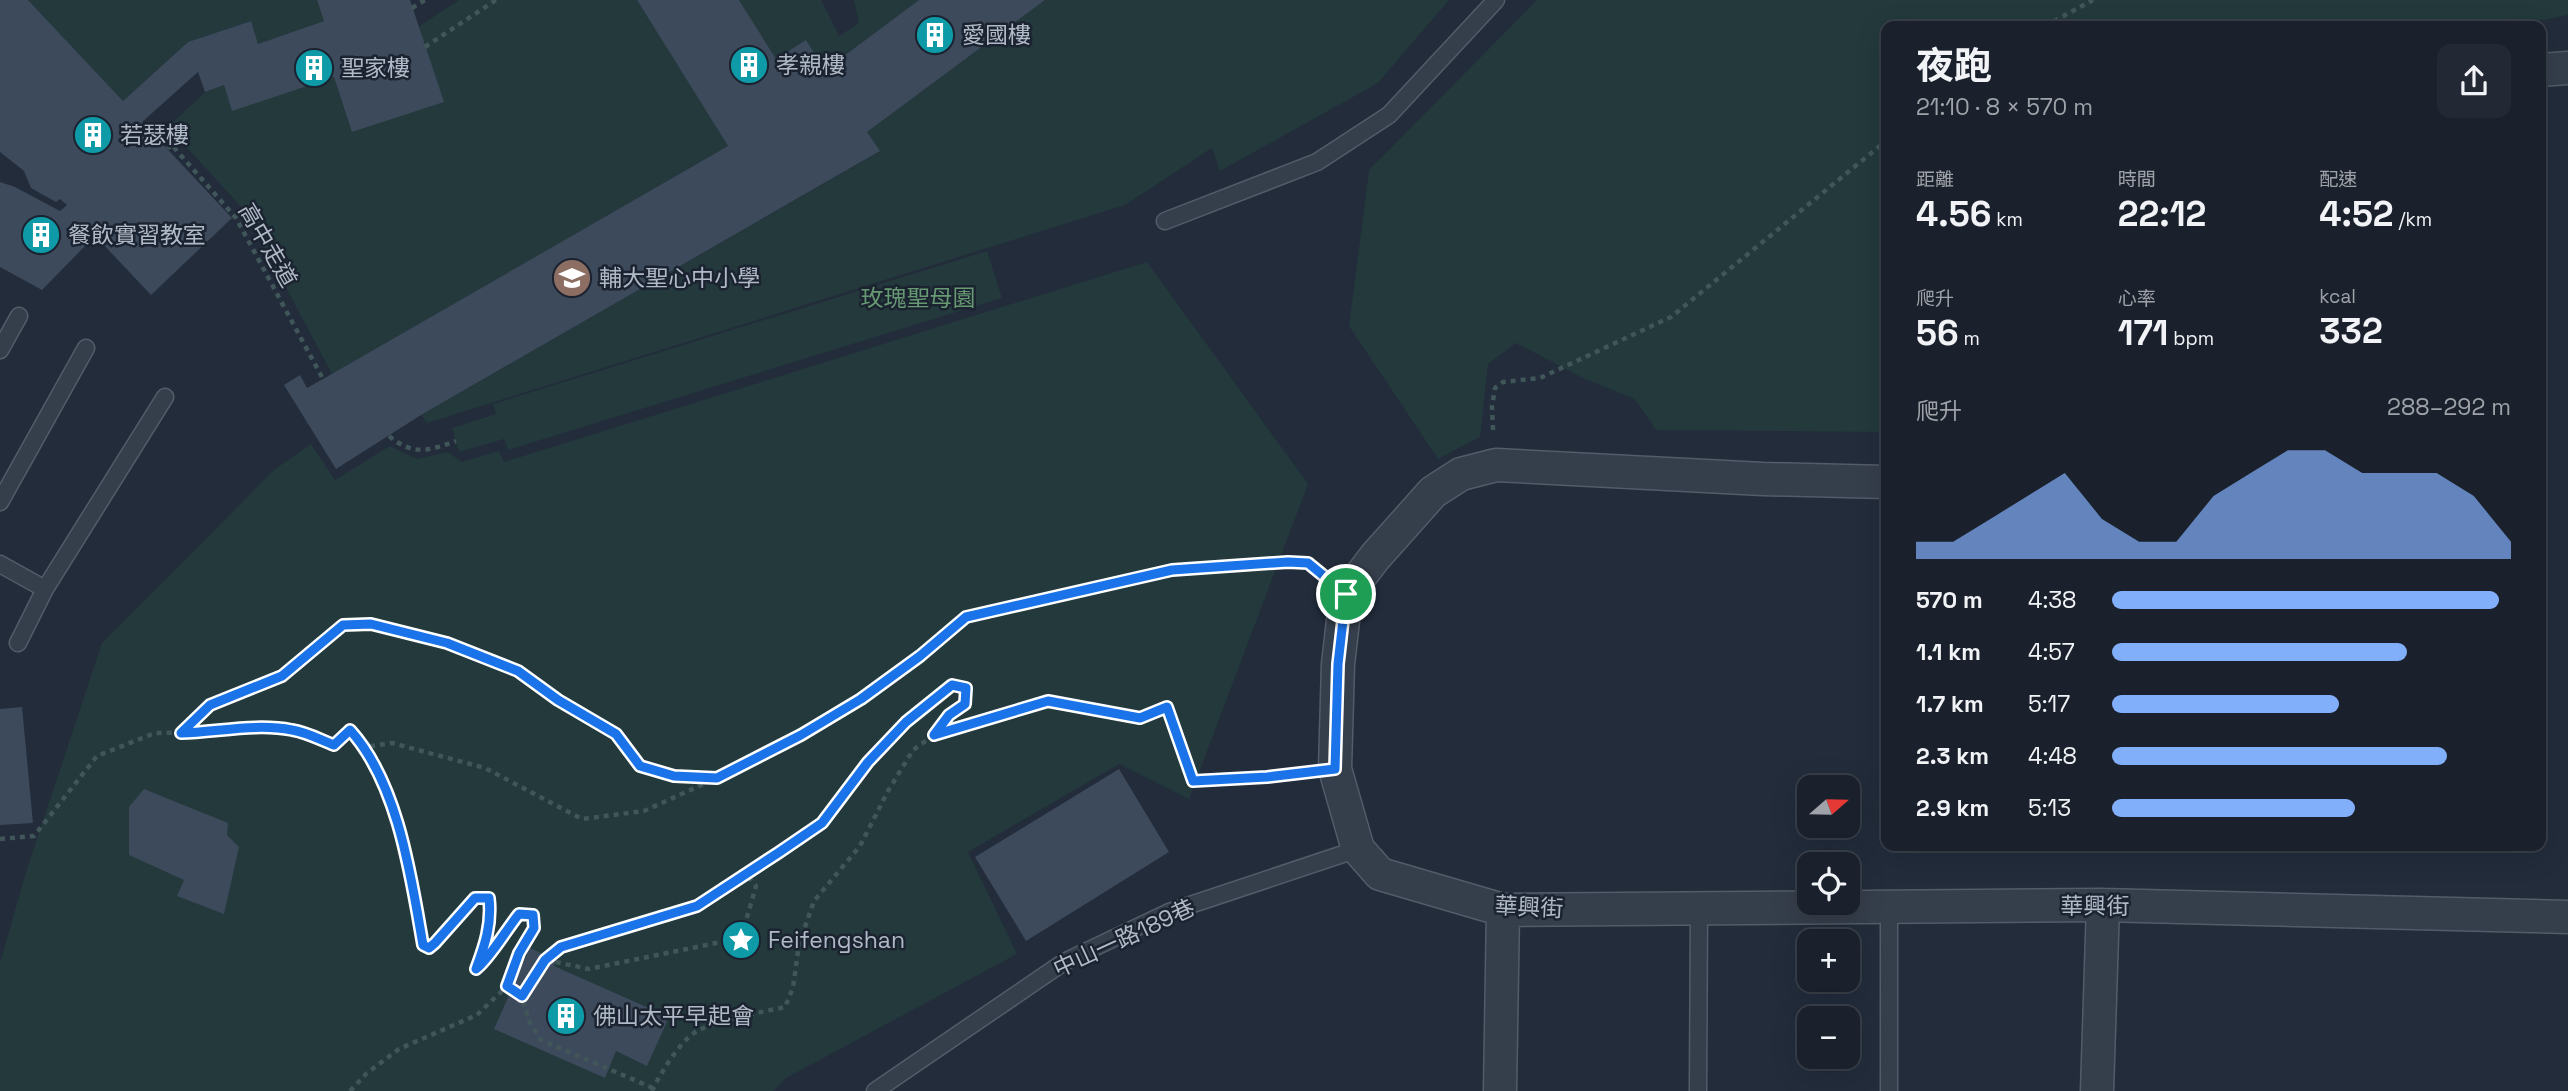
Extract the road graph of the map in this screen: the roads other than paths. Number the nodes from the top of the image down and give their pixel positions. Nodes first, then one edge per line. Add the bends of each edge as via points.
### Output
1 (1496, 0) edge
2 (2568, 68) edge
3 (2546, 70) edge
4 (1165, 221) dead end
5 (19, 316) dead end
6 (86, 348) dead end
7 (0, 350) edge
8 (165, 397) dead end
9 (1881, 482) edge
10 (0, 502) edge
11 (0, 565) edge
12 (45, 589) junction
13 (18, 643) dead end
14 (1358, 849) junction
15 (2103, 905) junction
16 (1889, 906) junction
17 (1699, 909) junction
18 (1503, 911) junction
19 (2568, 917) edge
20 (875, 1091) edge
21 (1500, 1091) edge
22 (1698, 1091) edge
23 (1889, 1091) edge
24 (2097, 1091) edge

1 - 4 lane via 1389,115 1317,162
2 - 3 street
5 - 7 lane
6 - 10 lane
8 - 12 lane
9 - 14 street, 華興街 via 1496,466 1461,474 1433,492 1346,594 1338,664 1335,769
11 - 12 lane
12 - 13 lane
14 - 18 street, 華興街 via 1380,874
14 - 20 lane, 中山一路189巷 via 1169,912 1064,962
15 - 16 street, 華興街
15 - 19 street, 華興街
15 - 24 street
16 - 17 street, 華興街
16 - 23 lane
17 - 18 street, 華興街
17 - 22 lane
18 - 21 street

